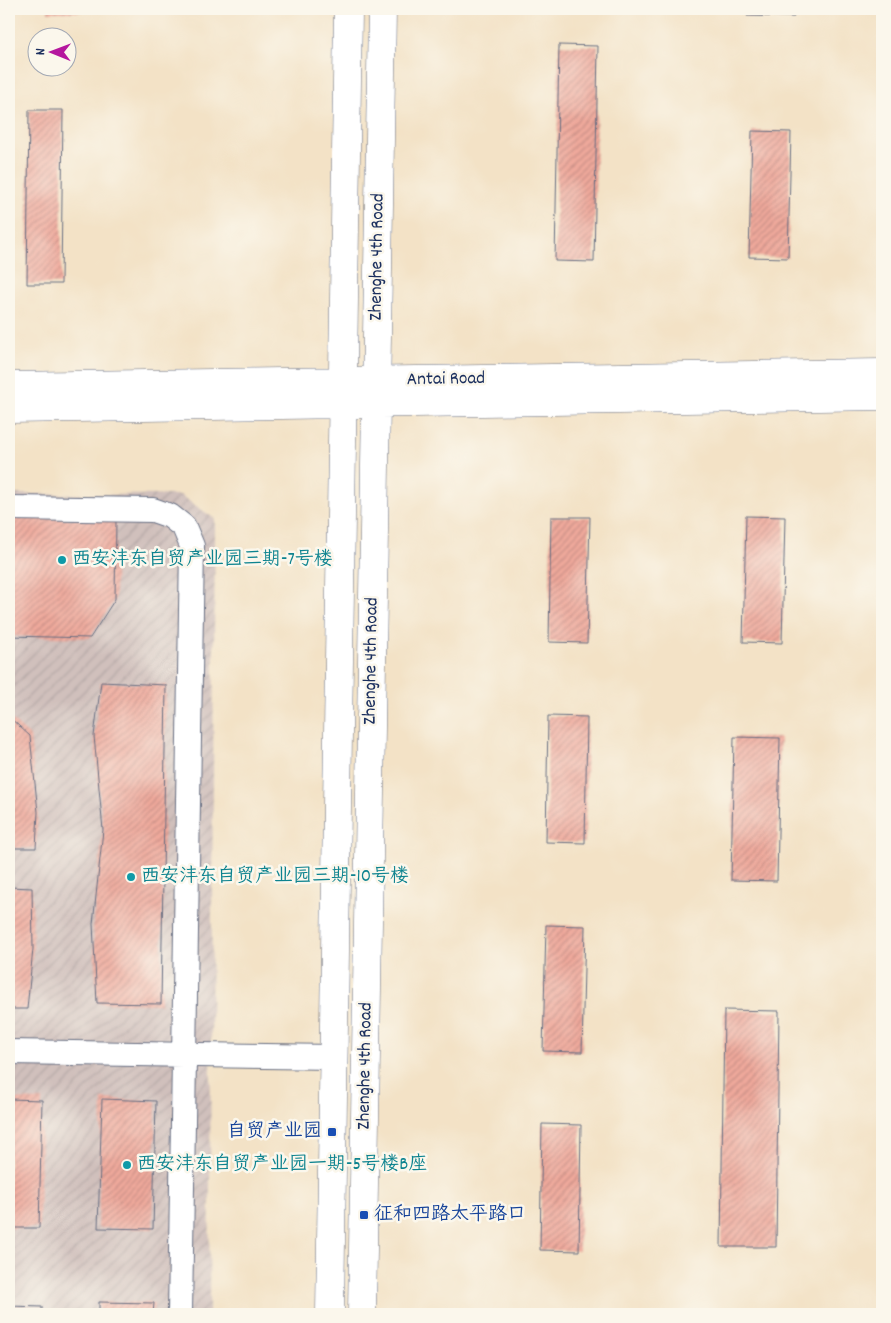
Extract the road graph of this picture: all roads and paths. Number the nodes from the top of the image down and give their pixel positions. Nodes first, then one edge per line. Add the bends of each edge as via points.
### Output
1 (348, 9) edge
2 (382, 9) edge
3 (882, 373) edge
4 (9, 386) edge
5 (376, 392) junction
6 (343, 393) junction
7 (882, 396) edge
8 (9, 408) edge
9 (9, 508) edge
10 (9, 1052) edge
11 (185, 1055) junction
12 (334, 1057) junction
13 (180, 1314) edge
14 (330, 1314) edge
15 (362, 1314) edge

1 - 6 street, Zhenghe 4th Road
2 - 5 street, Zhenghe 4th Road
3 - 5 street, Antai Road
4 - 6 street, Antai Road
5 - 6 street, Antai Road
5 - 7 street, Antai Road
5 - 15 street, Zhenghe 4th Road
6 - 8 street, Antai Road
6 - 12 street, Zhenghe 4th Road
9 - 11 street via 153,510 170,516 184,527 192,546
10 - 11 street
11 - 12 street
11 - 13 street
12 - 14 street, Zhenghe 4th Road

